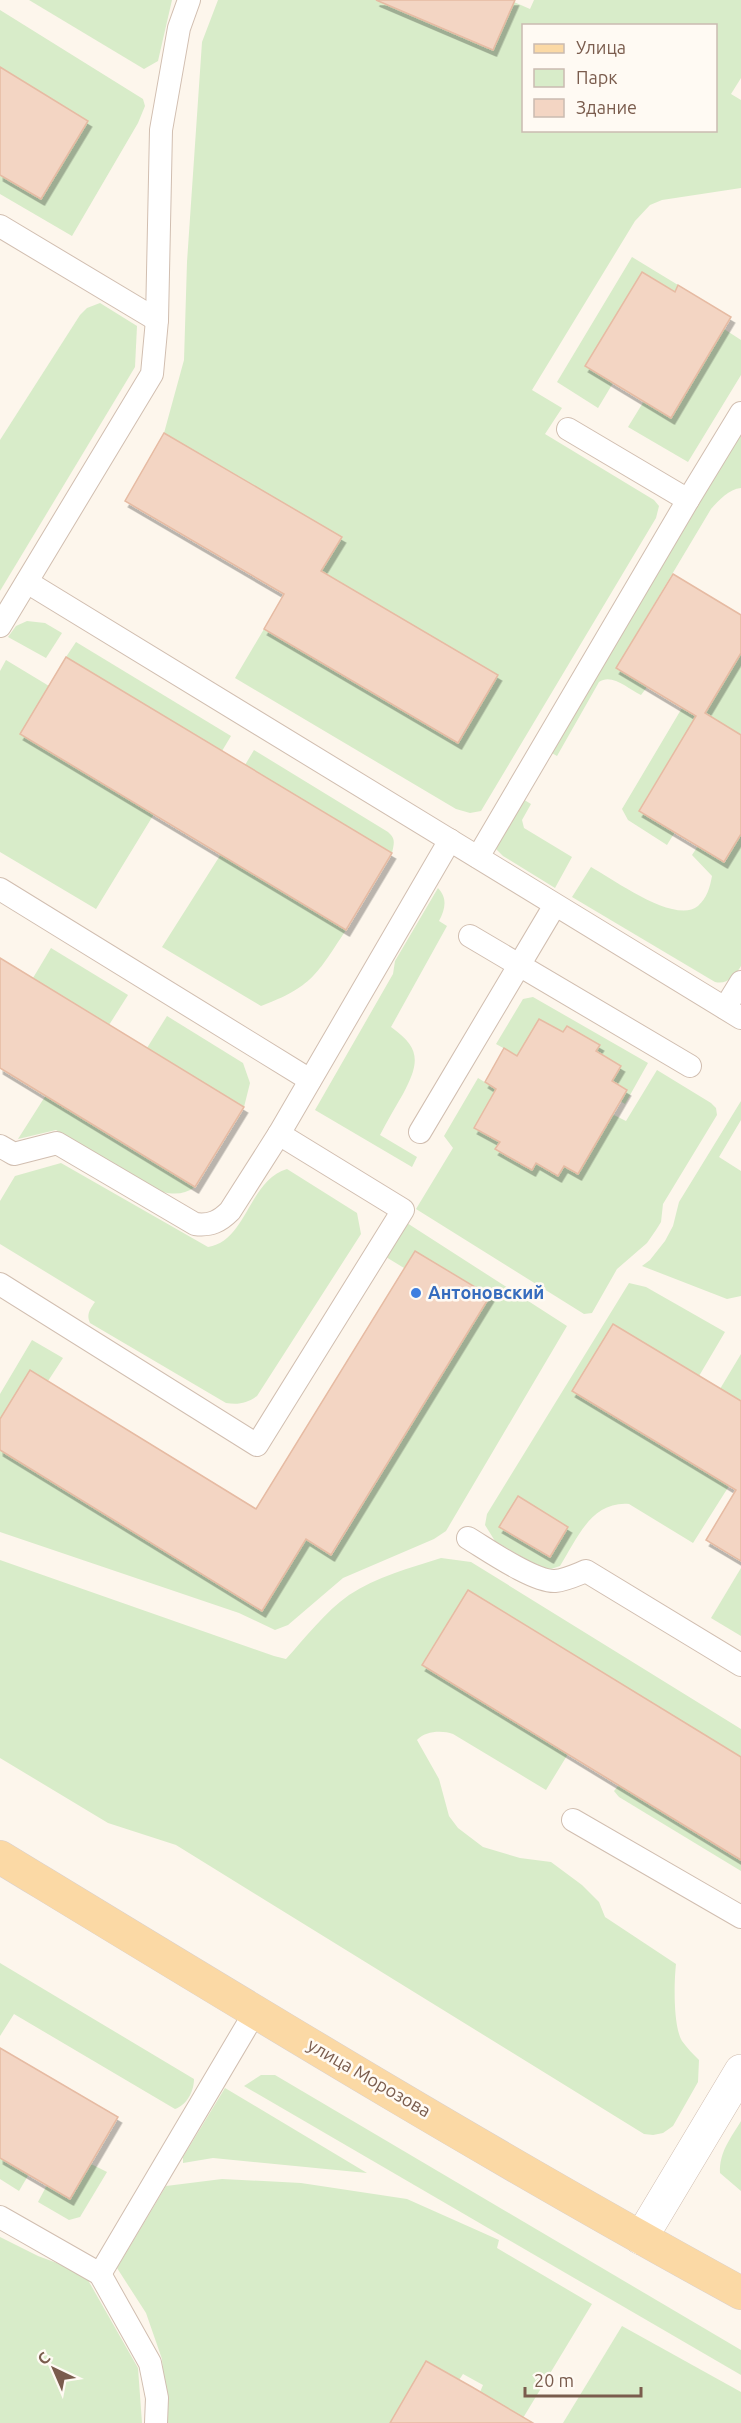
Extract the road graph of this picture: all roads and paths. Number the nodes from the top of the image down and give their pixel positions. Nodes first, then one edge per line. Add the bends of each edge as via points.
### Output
1 (189, 0) edge
2 (0, 226) edge
3 (157, 320) junction
4 (741, 413) edge
5 (568, 429) dead end
6 (688, 500) junction
7 (27, 582) junction
8 (0, 626) edge
9 (450, 840) junction
10 (478, 857) junction
11 (0, 889) edge
12 (555, 904) junction
13 (470, 936) dead end
14 (519, 964) junction
15 (741, 982) edge
16 (733, 1013) edge
17 (690, 1066) dead end
18 (310, 1080) junction
19 (420, 1132) dead end
20 (279, 1134) junction
21 (0, 1146) edge
22 (0, 1284) edge
23 (468, 1538) dead end
24 (741, 1665) edge
25 (573, 1820) dead end
26 (0, 1857) edge
27 (741, 1917) edge
28 (255, 2012) junction
29 (741, 2071) edge
30 (0, 2217) edge
31 (641, 2238) junction
32 (100, 2274) junction
33 (741, 2293) edge
34 (156, 2423) edge

1 - 3 lane via 179,28 161,130
2 - 3 lane
3 - 7 lane via 152,374
4 - 6 lane
5 - 6 lane
6 - 10 lane
7 - 8 lane
7 - 9 lane
9 - 10 lane
9 - 18 lane
10 - 12 lane
11 - 18 lane
12 - 14 lane
12 - 16 lane
13 - 14 lane
14 - 17 lane
14 - 19 lane
15 - 16 lane
18 - 20 lane
20 - 21 lane via 231,1211 220,1221 204,1225 195,1224 57,1143 14,1154
20 - 22 lane via 403,1210 257,1445
23 - 24 lane via 537,1578 554,1581 586,1571
25 - 27 lane
26 - 28 main road, улица Морозова
28 - 31 main road, улица Морозова
28 - 32 lane
29 - 31 street
30 - 32 lane
31 - 33 main road, улица Морозова
32 - 34 lane via 150,2363 157,2398

